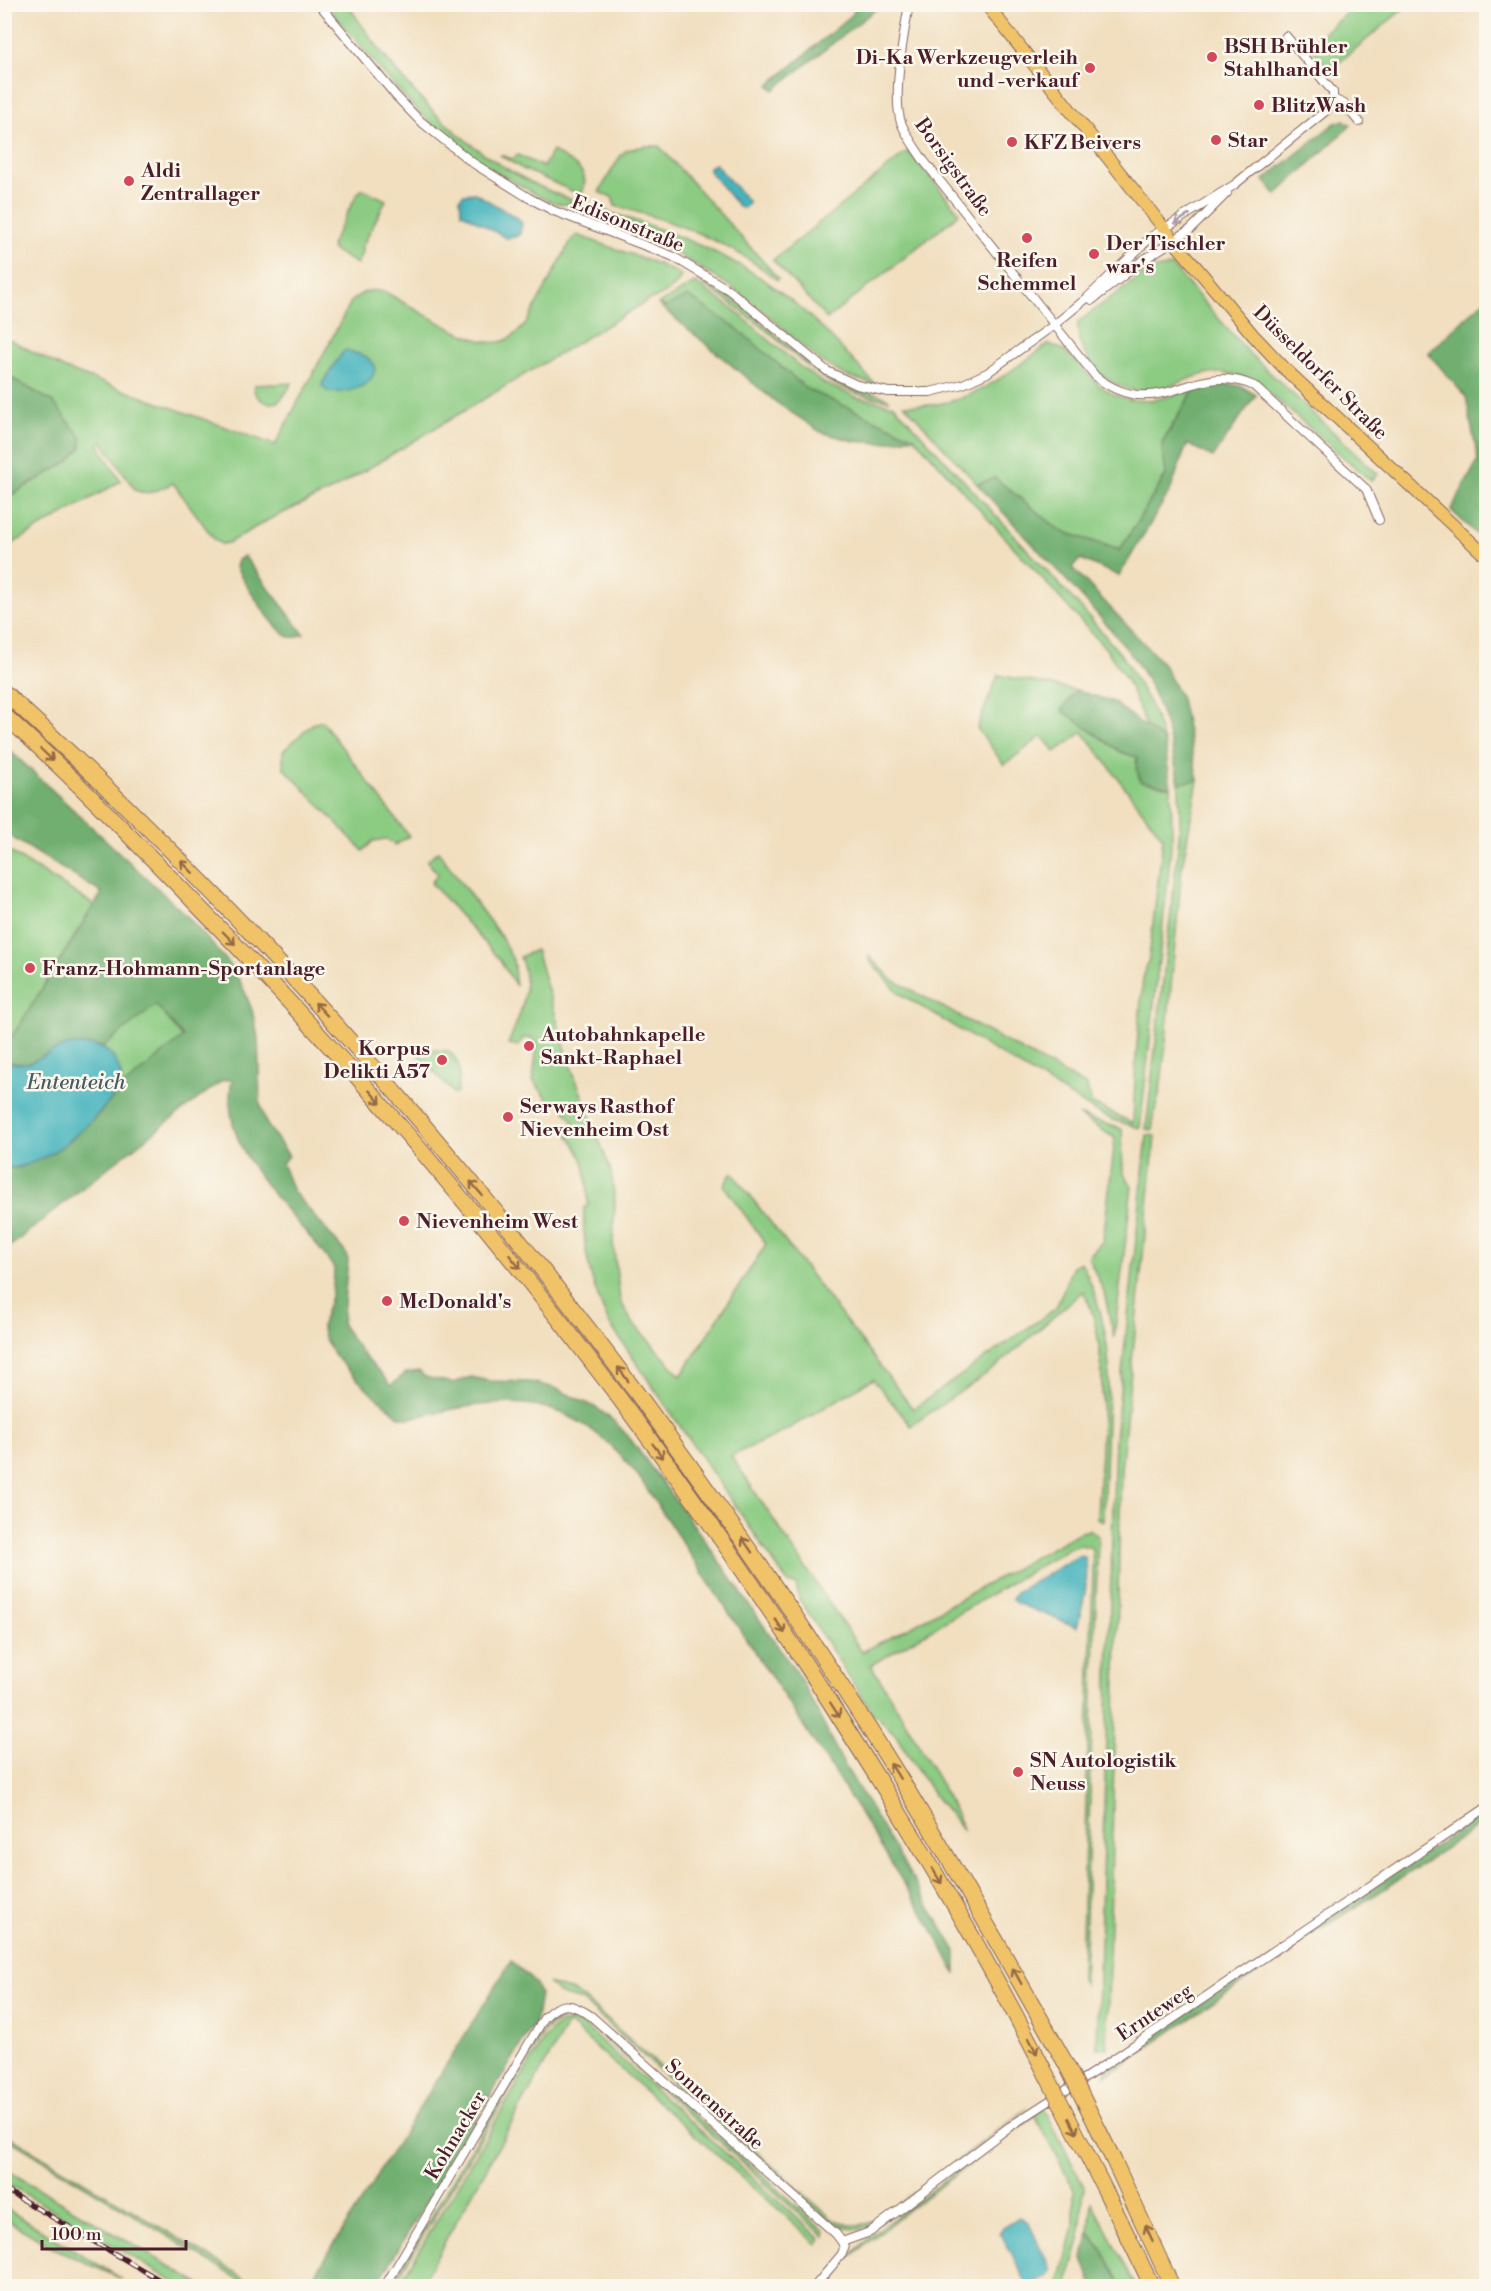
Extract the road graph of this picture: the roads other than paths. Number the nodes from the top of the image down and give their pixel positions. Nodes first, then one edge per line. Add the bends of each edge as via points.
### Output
1 (319, 4) edge
2 (909, 4) edge
3 (986, 4) edge
4 (1286, 36) dead end
5 (1333, 99) junction
6 (1359, 122) dead end
7 (1234, 185) junction
8 (1165, 229) junction
9 (1174, 241) junction
10 (1054, 325) junction
11 (1379, 520) dead end
12 (1486, 556) edge
13 (4, 692) edge
14 (4, 715) edge
15 (1486, 1808) edge
16 (559, 2006) joint
17 (842, 2242) junction
18 (385, 2286) edge
19 (815, 2286) edge
20 (1152, 2286) edge
21 (1172, 2286) edge

1 - 10 street, Edisonstraße via 419,120 473,163 554,211 659,250 694,269 729,290 818,365 847,381 900,393 953,387 987,373
2 - 10 street, Borsigstraße via 899,83 901,123 924,161
3 - 8 main road, Düsseldorfer Straße
4 - 5 street via 1333,92
5 - 6 street via 1344,104
5 - 7 street via 1327,110
7 -> 8 street, Edisonstraße
7 - 9 street, Edisonstraße via 1191,230
8 - 9 main road, Düsseldorfer Straße
8 - 10 street, Edisonstraße via 1151,237
9 - 10 street, Edisonstraße
9 - 12 main road, Düsseldorfer Straße via 1288,372
10 - 11 street, Borsigstraße via 1096,377 1127,394 1153,396 1214,379 1232,379 1254,386 1366,489
21 -> 13 highway, bridge via 1066,2064 1007,1957 857,1711 698,1475 565,1297 354,1046 139,820
14 -> 20 highway, bridge via 124,829 339,1055 551,1308 688,1491 786,1634 910,1829 1013,2008
15 - 17 street, Ernteweg via 1027,2115 870,2232
16 - 17 street, Sonnenstraße via 577,2006 591,2016
16 - 18 street, Kohnacker via 535,2032
17 - 19 street via 842,2254

